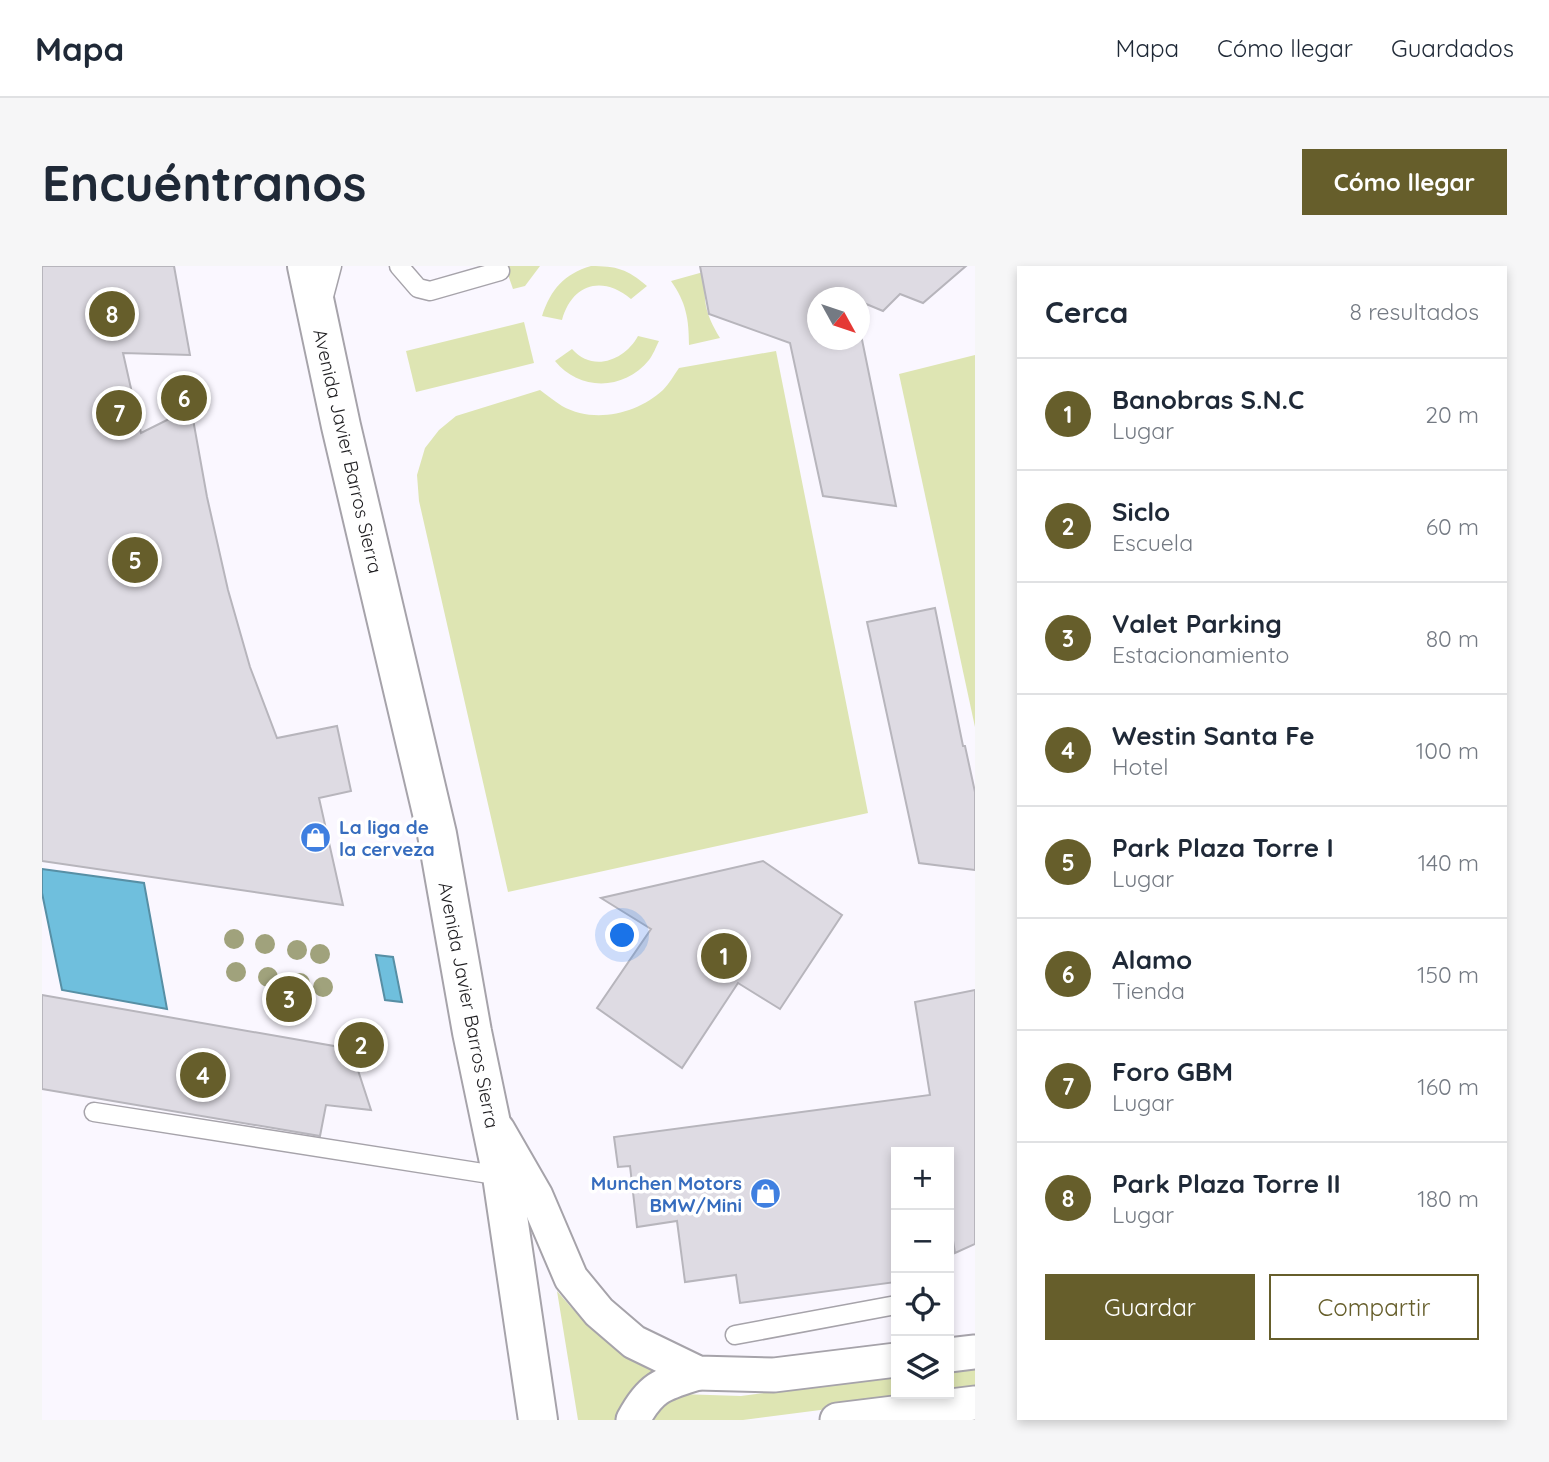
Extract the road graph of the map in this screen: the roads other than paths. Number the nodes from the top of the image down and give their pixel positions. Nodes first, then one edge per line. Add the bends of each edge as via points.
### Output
1 (307, 266) edge
2 (332, 266) edge
3 (399, 266) edge
4 (500, 271) dead end
5 (318, 317) junction
6 (94, 1112) dead end
7 (491, 1116) junction
8 (502, 1177) junction
9 (891, 1306) edge
10 (735, 1335) dead end
11 (975, 1352) edge
12 (954, 1354) edge
13 (891, 1361) edge
14 (698, 1373) junction
15 (975, 1403) edge
16 (538, 1420) edge
17 (633, 1420) edge
18 (837, 1420) edge

1 - 5 street, Avenida Javier Barros Sierra
2 - 5 lane
3 - 4 lane via 418,288 430,291
5 - 7 street, Avenida Javier Barros Sierra via 437,834
6 - 8 lane
7 - 8 street, Avenida Javier Barros Sierra
7 - 14 street via 536,1196 571,1278 599,1312 634,1342
8 - 16 street, Avenida Javier Barros Sierra
9 - 10 lane
11 - 12 street
13 - 14 street via 774,1375
14 - 17 street via 664,1384 644,1399
15 - 18 street

